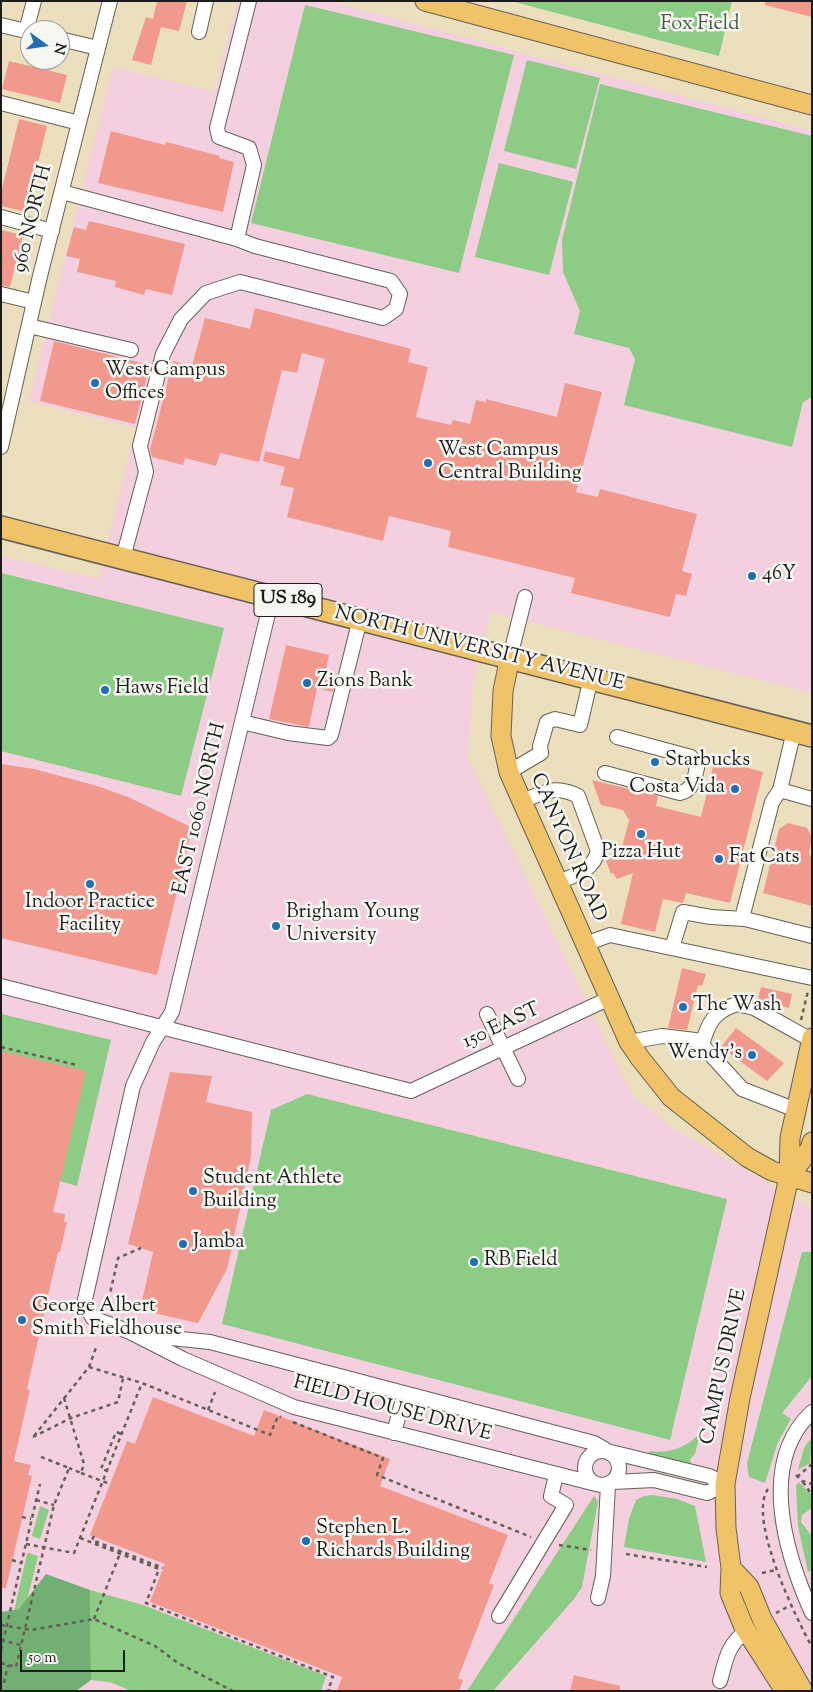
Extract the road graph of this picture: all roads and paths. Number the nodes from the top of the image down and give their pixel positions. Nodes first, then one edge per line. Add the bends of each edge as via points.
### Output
1 (34, 1) edge
2 (110, 1) edge
3 (206, 1) edge
4 (250, 1) edge
5 (425, 1) edge
6 (30, 20) edge
7 (1, 25) edge
8 (20, 30) edge
9 (198, 32) dead end
10 (70, 41) edge
11 (98, 48) junction
12 (1, 103) edge
13 (812, 105) edge
14 (79, 123) junction
15 (62, 192) junction
16 (1, 217) edge
17 (1, 226) edge
18 (51, 235) junction
19 (236, 239) junction
20 (1, 294) edge
21 (34, 302) junction
22 (29, 326) junction
23 (131, 350) dead end
24 (1, 447) edge
25 (1, 528) edge
26 (123, 558) junction
27 (272, 596) junction
28 (524, 597) dead end
29 (360, 619) junction
30 (510, 657) junction
31 (590, 678) junction
32 (242, 722) junction
33 (803, 733) edge
34 (617, 737) dead end
35 (509, 772) junction
36 (605, 773) dead end
37 (780, 790) junction
38 (812, 799) edge
39 (522, 801) junction
40 (558, 882) junction
41 (742, 918) junction
42 (812, 936) edge
43 (586, 944) junction
44 (672, 948) junction
45 (812, 978) edge
46 (1, 986) edge
47 (610, 998) junction
48 (487, 1014) dead end
49 (161, 1028) junction
50 (812, 1039) edge
51 (703, 1040) junction
52 (629, 1042) junction
53 (1, 1047) edge
54 (503, 1048) junction
55 (76, 1065) dead end
56 (518, 1078) dead end
57 (796, 1110) junction
58 (812, 1142) edge
59 (789, 1177) junction
60 (812, 1183) edge
61 (141, 1248) dead end
62 (106, 1307) dead end
63 (130, 1332) junction
64 (191, 1339) junction
65 (97, 1345) dead end
66 (183, 1359) junction
67 (89, 1367) junction
68 (124, 1377) junction
69 (142, 1383) junction
70 (215, 1392) dead end
71 (404, 1395) junction
72 (64, 1398) junction
73 (208, 1410) junction
74 (812, 1412) edge
75 (71, 1418) junction
76 (394, 1433) junction
77 (122, 1434) junction
78 (608, 1451) junction
79 (38, 1456) dead end
80 (812, 1464) edge
81 (69, 1468) junction
82 (108, 1471) junction
83 (82, 1473) junction
84 (556, 1475) junction
85 (104, 1481) junction
86 (802, 1481) junction
87 (40, 1484) dead end
88 (110, 1484) dead end
89 (606, 1484) junction
90 (725, 1484) junction
91 (812, 1484) edge
92 (812, 1495) edge
93 (36, 1500) junction
94 (54, 1505) junction
95 (22, 1517) dead end
96 (31, 1519) junction
97 (94, 1536) dead end
98 (80, 1538) junction
99 (532, 1538) dead end
100 (26, 1544) junction
101 (560, 1545) dead end
102 (45, 1549) junction
103 (591, 1550) dead end
104 (121, 1551) junction
105 (626, 1554) dead end
106 (12, 1560) dead end
107 (21, 1563) junction
108 (707, 1567) dead end
109 (163, 1568) dead end
110 (732, 1568) junction
111 (776, 1570) dead end
112 (762, 1573) dead end
113 (598, 1598) dead end
114 (791, 1606) dead end
115 (812, 1613) edge
116 (771, 1615) dead end
117 (499, 1616) dead end
118 (94, 1619) junction
119 (1, 1625) edge
120 (7, 1626) junction
121 (25, 1630) junction
122 (746, 1631) junction
123 (2, 1640) edge
124 (22, 1645) junction
125 (1, 1650) edge
126 (1, 1663) edge
127 (8, 1665) junction
128 (720, 1681) dead end
129 (4, 1683) dead end
130 (233, 1691) edge
131 (331, 1691) edge
132 (785, 1691) edge
133 (803, 1691) edge

1 - 6 street
2 - 11 street, 960 NORTH
3 - 9 street
4 - 19 street via 217,128 219,137 249,148 254,165
5 - 13 main road
7 - 8 street
10 - 11 street
11 - 14 street, 960 NORTH
12 - 14 street
14 - 15 street, 960 NORTH
15 - 18 street, 960 NORTH
15 - 19 street
16 - 18 street
17 - 18 street
18 - 21 street, 960 NORTH
19 - 26 street via 391,280 400,294 396,309 383,318 240,282 206,293 181,319 163,354 140,446 146,472
20 - 21 street
21 - 22 street, 960 NORTH
22 - 23 street
22 - 24 street, 960 NORTH
25 - 26 highway, NORTH UNIVERSITY AVENUE / US 189
26 - 27 highway, NORTH UNIVERSITY AVENUE / US 189
27 - 29 highway, NORTH UNIVERSITY AVENUE / US 189
27 - 32 street, EAST 1060 NORTH
28 - 30 street, CANYON ROAD
29 - 30 highway, NORTH UNIVERSITY AVENUE / US 189
29 - 32 street via 328,738
30 - 31 highway, NORTH UNIVERSITY AVENUE / US 189
30 - 35 main road, CANYON ROAD via 503,691 502,736
31 - 33 highway, NORTH UNIVERSITY AVENUE / US 189
31 - 35 street via 580,724 555,719 548,722 540,746 541,753
32 - 49 street, EAST 1060 NORTH via 172,1012
33 - 37 street
34 - 36 street via 691,757 697,768 692,786 680,793
35 - 39 main road, CANYON ROAD
37 - 38 street
37 - 41 street via 772,802
39 - 40 main road, CANYON ROAD
39 - 40 street via 553,789 578,796 598,851 588,869
40 - 43 main road, CANYON ROAD
41 - 42 street
41 - 44 street via 717,918 683,912
43 - 44 street via 610,935
43 - 47 main road, CANYON ROAD
44 - 45 street
46 - 49 street
47 - 52 main road, CANYON ROAD
47 - 54 street, 150 EAST
48 - 54 street
49 - 54 street, 150 EAST via 411,1092
49 - 63 street, FIELD HOUSE DRIVE via 133,1086 84,1304 93,1318
50 - 51 street via 754,1008 737,1004 715,1014
50 - 57 main road
51 - 52 street via 662,1036
51 - 57 street via 702,1045 742,1089
52 - 59 main road, CANYON ROAD via 671,1097 747,1157
53 - 55 path
54 - 56 street
57 - 59 main road via 790,1138
58 - 59 main road
59 - 60 main road, CANYON ROAD
59 - 90 main road, CAMPUS DRIVE via 740,1398
61 - 62 path via 118,1258
63 - 64 street, FIELD HOUSE DRIVE
63 - 66 street, FIELD HOUSE DRIVE
64 - 66 street via 183,1344
64 - 71 street, FIELD HOUSE DRIVE
65 - 67 path
66 - 76 street, FIELD HOUSE DRIVE via 294,1407
67 - 68 path
67 - 72 path
68 - 69 path
68 - 75 path via 118,1402
69 - 73 path
69 - 77 path
70 - 73 path
71 - 76 street
71 - 78 street, FIELD HOUSE DRIVE via 594,1443
72 - 75 path
72 - 75 path via 33,1437
73 - 99 path via 270,1435 278,1416 383,1458 377,1474
74 - 115 street via 793,1438 784,1458 782,1514 797,1579
75 - 83 path via 84,1464
76 - 84 street, FIELD HOUSE DRIVE
77 - 82 path
77 - 82 path via 116,1432 101,1469
78 - 89 street via 616,1456 620,1467
78 - 89 street via 594,1452 585,1466 588,1477
78 - 90 street, FIELD HOUSE DRIVE via 709,1476
79 - 81 path
80 - 86 path via 797,1477
81 - 83 path
81 - 94 path
82 - 85 path
83 - 85 path
84 - 89 street, FIELD HOUSE DRIVE
84 - 117 street via 551,1496 566,1506
85 - 88 path
85 - 98 path
86 - 91 path
86 - 92 path
87 - 93 path
89 - 90 street, FIELD HOUSE DRIVE via 654,1480 706,1493
89 - 113 street via 603,1576
90 - 110 main road, CAMPUS DRIVE via 726,1528
93 - 94 path
93 - 96 path
94 - 102 path
95 - 96 path
96 - 100 path
97 - 104 path via 92,1540
98 - 102 path via 74,1553
98 - 131 path via 159,1569 146,1603 332,1677 328,1690
100 - 102 path
100 - 107 path
101 - 103 path
102 - 121 path
104 - 109 path
104 - 118 path, bridge
105 - 108 path
106 - 107 path
107 - 120 path
110 - 122 main road, CAMPUS DRIVE via 730,1593
110 - 133 main road via 749,1587 762,1619
111 - 112 path
114 - 116 path
118 - 121 path
118 - 130 path via 156,1646 178,1663
119 - 120 path
120 - 121 path
120 - 123 path
121 - 124 path
122 - 128 street via 734,1640
122 - 132 main road, CAMPUS DRIVE
123 - 124 path
123 - 125 path
124 - 127 path via 16,1667
126 - 127 path
127 - 129 path

